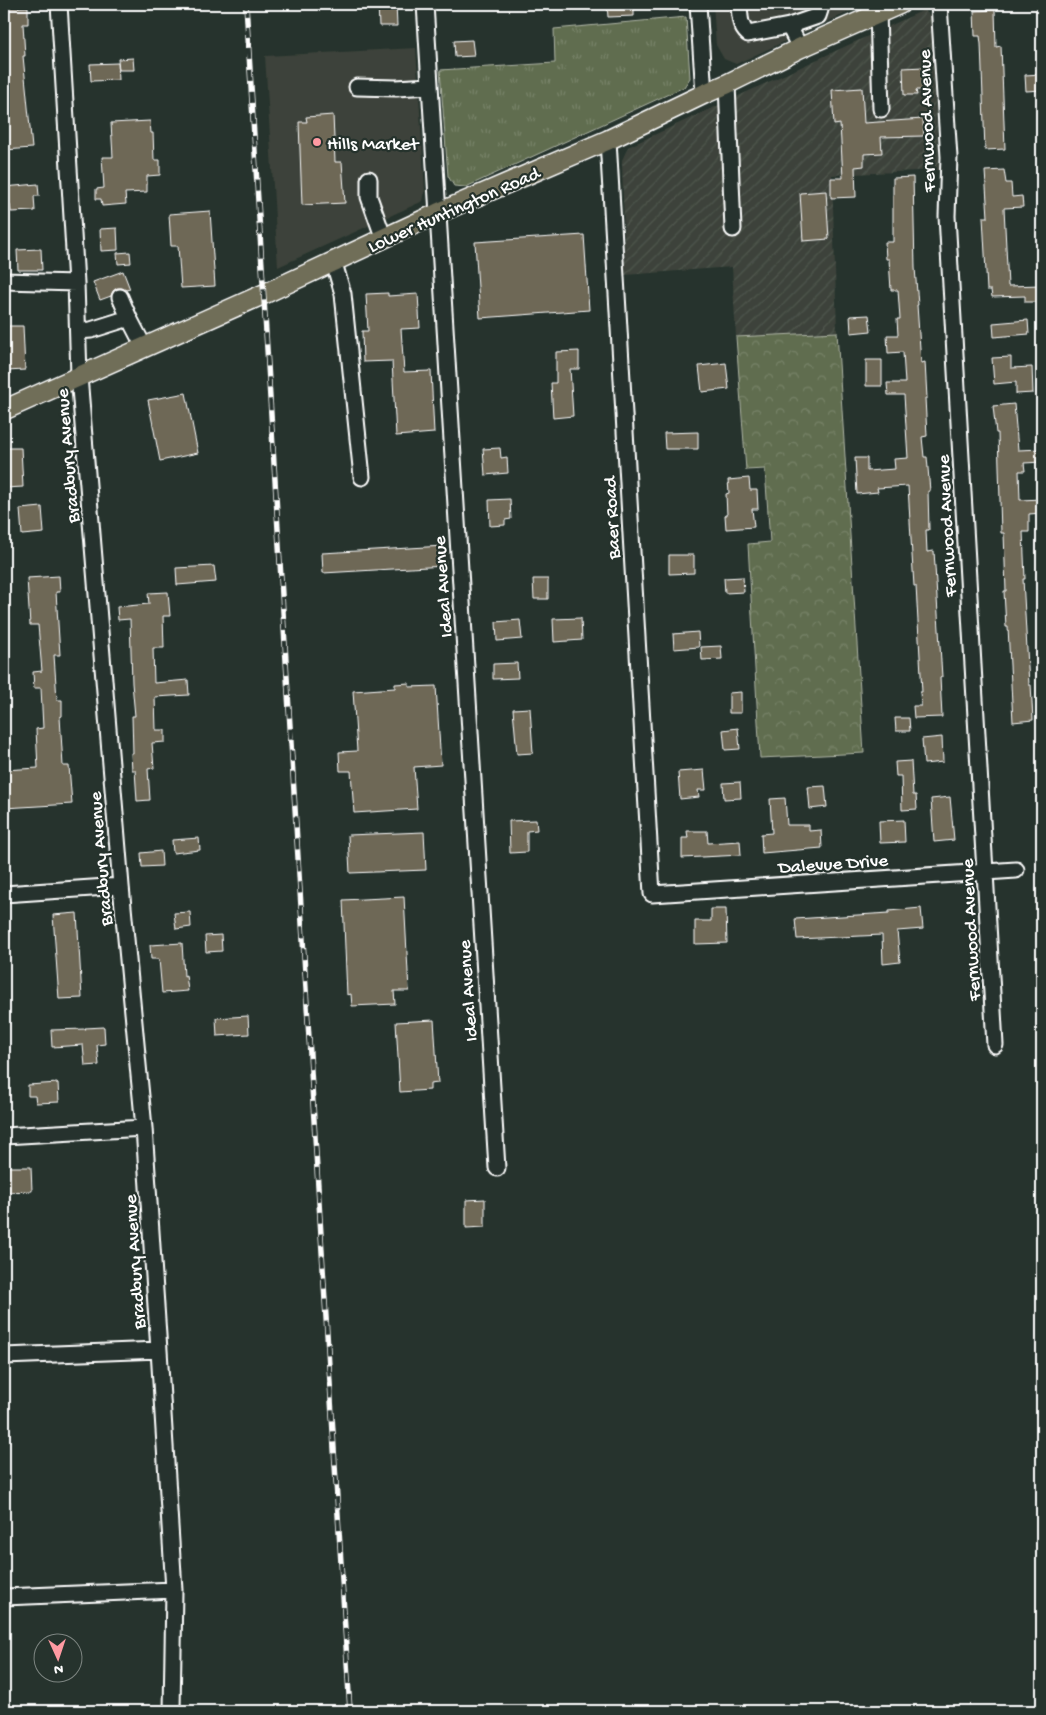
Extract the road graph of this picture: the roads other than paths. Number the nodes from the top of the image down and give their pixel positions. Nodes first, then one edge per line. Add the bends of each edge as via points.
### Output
1 (59, 4) edge
2 (425, 4) edge
3 (698, 4) edge
4 (739, 4) edge
5 (819, 4) edge
6 (900, 4) edge
7 (939, 4) edge
8 (876, 8) edge
9 (789, 26) junction
10 (800, 48) junction
11 (727, 84) junction
12 (430, 86) junction
13 (356, 87) dead end
14 (704, 94) junction
15 (881, 109) dead end
16 (608, 140) junction
17 (369, 179) dead end
18 (438, 213) junction
19 (733, 228) dead end
20 (384, 239) junction
21 (334, 263) junction
22 (4, 281) edge
23 (76, 283) junction
24 (120, 297) dead end
25 (129, 318) junction
26 (78, 331) junction
27 (144, 347) junction
28 (79, 376) junction
29 (4, 410) edge
30 (362, 477) dead end
31 (1016, 870) dead end
32 (986, 872) junction
33 (121, 886) junction
34 (4, 894) edge
35 (652, 894) joint
36 (995, 1045) dead end
37 (144, 1128) junction
38 (4, 1136) edge
39 (497, 1168) dead end
40 (159, 1350) junction
41 (4, 1356) edge
42 (174, 1590) junction
43 (4, 1597) edge
44 (172, 1711) edge

1 - 23 street, Bradbury Avenue
2 - 12 street, Ideal Avenue
3 - 14 street
4 - 9 street via 741,24 748,34
5 - 9 street via 818,16
6 - 8 main road, Lower Huntington Road
7 - 32 street, Fernwood Avenue via 949,158 947,216
8 - 10 main road, Lower Huntington Road
8 - 15 street
9 - 10 street
10 - 11 main road, Lower Huntington Road
11 - 14 main road, Lower Huntington Road
11 - 19 street
12 - 13 street
12 - 18 street, Ideal Avenue
14 - 16 main road, Lower Huntington Road
16 - 18 main road, Lower Huntington Road
16 - 35 street, Baer Road
17 - 20 street via 369,197
18 - 20 main road, Lower Huntington Road
18 - 39 street, Ideal Avenue
20 - 21 main road, Lower Huntington Road
21 - 27 main road, Lower Huntington Road
21 - 30 street via 343,294
22 - 23 street
23 - 26 street, Bradbury Avenue
24 - 25 street
25 - 26 street
25 - 27 street
26 - 28 street, Bradbury Avenue
27 - 28 main road, Lower Huntington Road
28 - 29 main road, Lower Huntington Road
28 - 33 street, Bradbury Avenue
31 - 32 street, Dalevue Drive
32 - 35 street, Dalevue Drive
32 - 36 street, Fernwood Avenue
33 - 34 street
33 - 37 street, Bradbury Avenue
37 - 38 street
37 - 40 street, Bradbury Avenue
40 - 41 street
40 - 42 street, Bradbury Avenue
42 - 43 street
42 - 44 street, Bradbury Avenue

